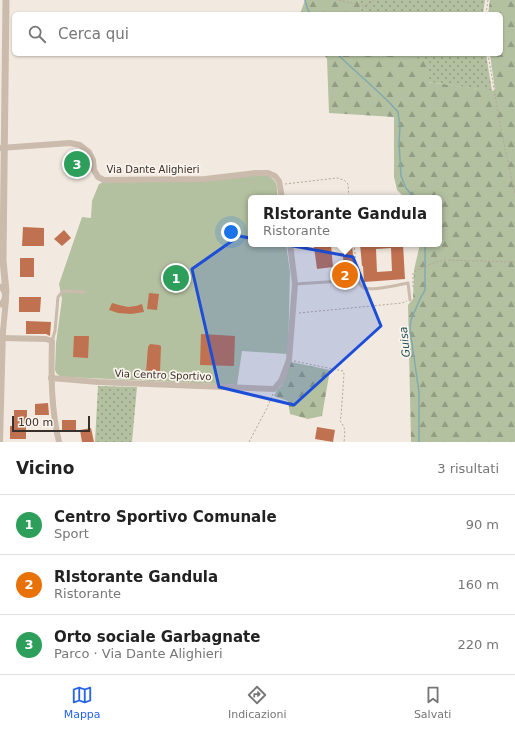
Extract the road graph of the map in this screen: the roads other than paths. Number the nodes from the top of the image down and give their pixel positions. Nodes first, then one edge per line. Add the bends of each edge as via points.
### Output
1 (6, 0) edge
2 (2, 147) edge
3 (282, 195) edge
4 (290, 247) edge
5 (1, 264) edge
6 (295, 284) junction
7 (84, 292) dead end
8 (4, 293) edge
9 (412, 298) road end
10 (0, 304) edge
11 (0, 322) edge
12 (2, 334) junction
13 (52, 341) junction
14 (51, 378) junction
15 (0, 387) edge
16 (0, 442) edge
17 (59, 442) edge

1 - 2 street
2 - 3 street, Via Dante Alighieri via 70,143 80,145 89,152 94,170 98,177 104,180 205,179 268,173 279,181
2 - 5 street
4 - 6 street
5 - 8 street
6 - 9 lane via 358,280 365,288 379,288 408,283
6 - 14 street, Via Centro Sportivo via 289,360 281,381 274,389
7 - 13 lane via 63,291 58,297
8 - 10 street via 3,304
8 - 12 street
11 - 12 street
12 - 13 street
12 - 15 street
13 - 14 street
14 - 17 street
15 - 16 street

